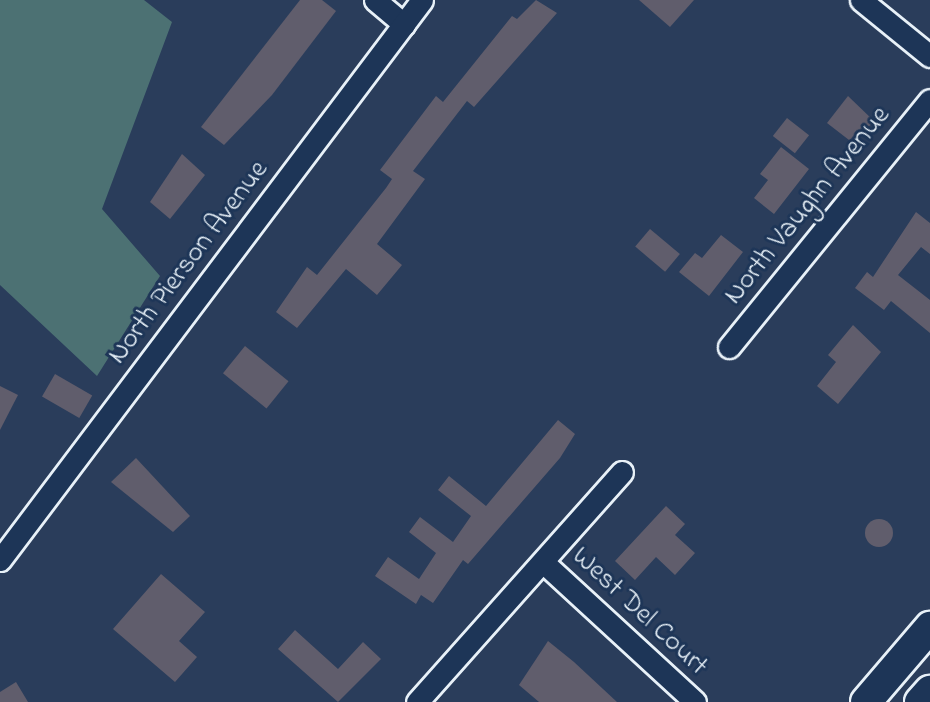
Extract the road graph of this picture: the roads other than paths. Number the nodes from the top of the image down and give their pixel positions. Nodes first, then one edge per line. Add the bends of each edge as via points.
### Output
1 (374, 0) edge
2 (422, 0) edge
3 (861, 0) edge
4 (404, 24) junction
5 (930, 56) edge
6 (930, 100) edge
7 (729, 346) dead end
8 (622, 472) dead end
9 (0, 560) edge
10 (544, 563) junction
11 (930, 627) edge
12 (930, 691) edge
13 (417, 702) edge
14 (695, 702) edge
15 (866, 702) edge
16 (920, 702) edge

1 - 4 street
2 - 4 street, North Pierson Avenue
3 - 5 street
4 - 9 street, North Pierson Avenue
6 - 7 street, North Vaughn Avenue
8 - 10 street
10 - 13 street
10 - 14 street, West Del Court
11 - 15 main road
12 - 16 main road

